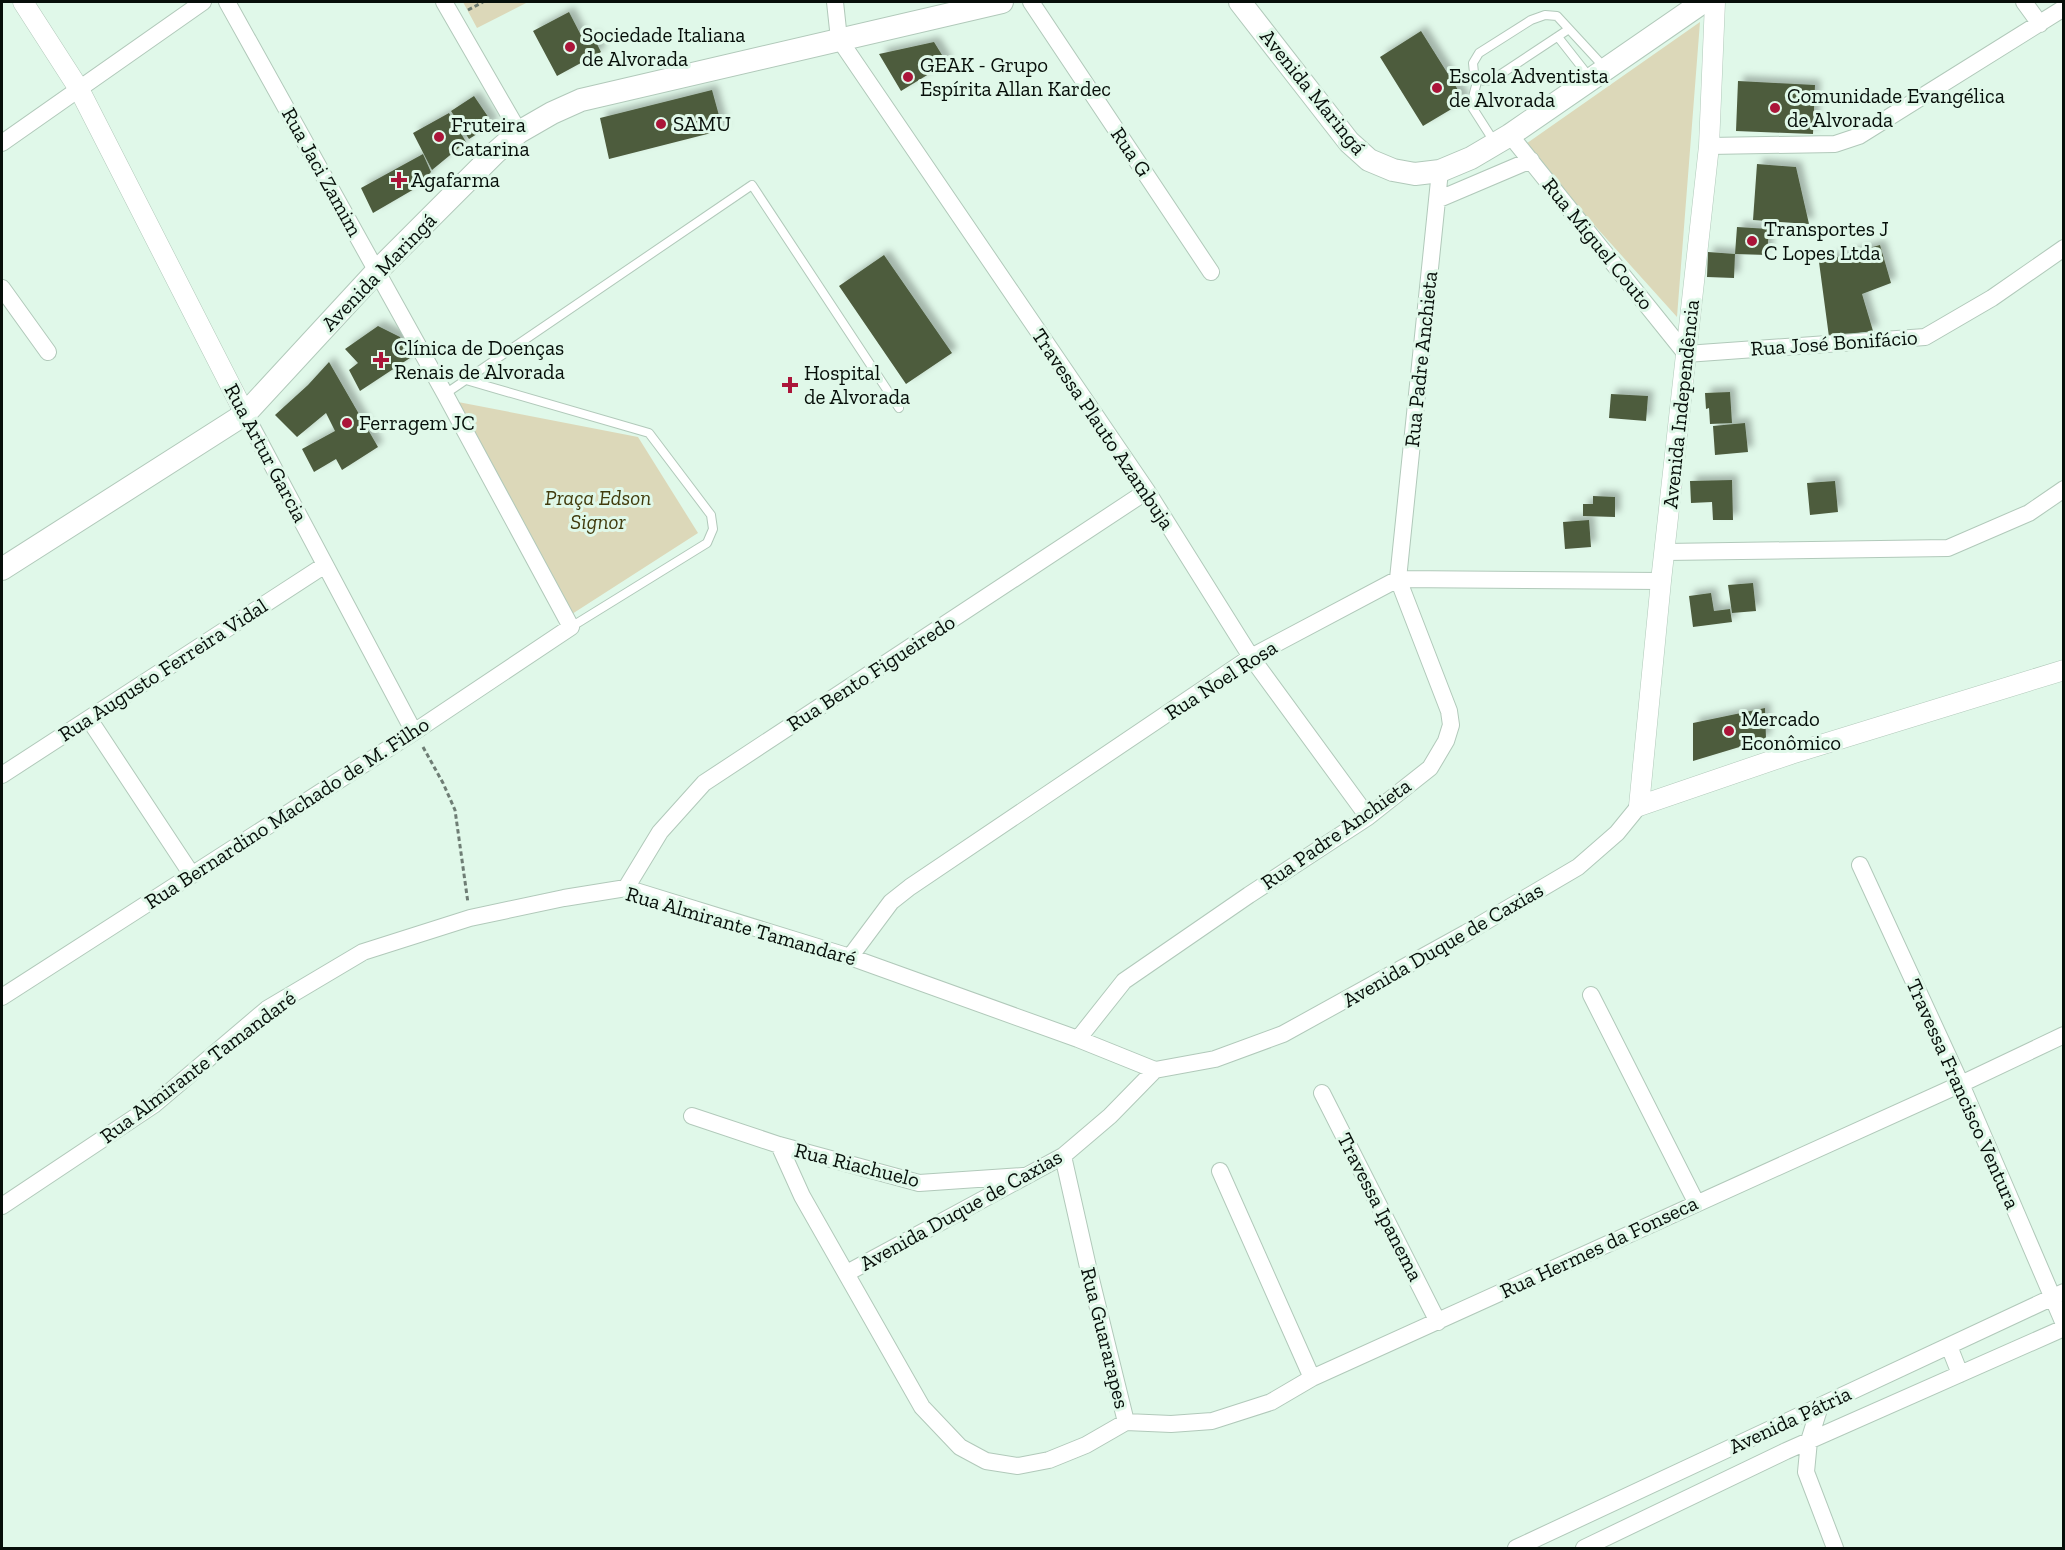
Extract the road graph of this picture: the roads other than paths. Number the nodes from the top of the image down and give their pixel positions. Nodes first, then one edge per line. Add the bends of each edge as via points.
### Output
1 (23, 2) edge
2 (203, 2) edge
3 (227, 2) edge
4 (444, 2) edge
5 (835, 2) edge
6 (1002, 2) edge
7 (1031, 2) edge
8 (1240, 2) edge
9 (1703, 2) edge
10 (1715, 2) edge
11 (2024, 2) edge
12 (2064, 8) edge
13 (2040, 24) junction
14 (1569, 29) junction
15 (1558, 37) junction
16 (839, 39) junction
17 (1598, 74) junction
18 (1478, 78) junction
19 (79, 89) junction
20 (519, 132) junction
21 (1503, 139) junction
22 (2, 143) edge
23 (1709, 146) junction
24 (1531, 160) junction
25 (1440, 171) junction
26 (1437, 200) junction
27 (2064, 248) edge
28 (377, 272) junction
29 (1211, 272) dead end
30 (2, 288) edge
31 (48, 352) dead end
32 (1686, 354) junction
33 (466, 380) junction
34 (445, 394) junction
35 (899, 408) dead end
36 (245, 414) junction
37 (2064, 489) edge
38 (1147, 491) junction
39 (1665, 552) junction
40 (325, 565) junction
41 (2, 569) edge
42 (1398, 579) junction
43 (1661, 581) junction
44 (571, 627) junction
45 (1251, 657) junction
46 (2064, 670) edge
47 (89, 719) junction
48 (414, 732) junction
49 (2, 775) edge
50 (1639, 806) junction
51 (1368, 817) junction
52 (1860, 865) dead end
53 (192, 875) junction
54 (626, 888) junction
55 (850, 957) junction
56 (1591, 994) dead end
57 (2, 997) edge
58 (2064, 1035) edge
59 (1078, 1039) junction
60 (1155, 1070) junction
61 (1961, 1084) junction
62 (1322, 1093) dead end
63 (692, 1116) dead end
64 (779, 1145) junction
65 (1063, 1156) junction
66 (1220, 1171) dead end
67 (1028, 1176) junction
68 (1696, 1203) junction
69 (2, 1206) edge
70 (847, 1273) junction
71 (2057, 1295) edge
72 (1438, 1322) junction
73 (2064, 1326) edge
74 (1949, 1346) junction
75 (1960, 1374) junction
76 (1312, 1378) junction
77 (1820, 1406) junction
78 (1126, 1422) junction
79 (1809, 1441) junction
80 (1703, 1461) junction
81 (1714, 1486) junction
82 (1516, 1548) edge
83 (1584, 1548) edge
84 (1836, 1548) edge

1 - 19 street, Rua Artur Garcia
2 - 19 street
3 - 28 street, Rua Jaci Zamim
4 - 20 street
5 - 16 street
6 - 16 main road, Avenida Maringá
7 - 29 street, Rua G
8 - 25 main road, Avenida Maringá via 1349,142 1369,160 1415,174
9 - 17 main road, Avenida Maringá
10 - 23 street, Avenida Independência
11 - 13 street
12 - 13 street
13 - 23 street via 1859,136 1835,144
14 - 15 lane
14 - 17 lane
14 - 18 lane via 1557,16 1531,20 1479,53 1473,63
15 - 17 lane
15 - 18 lane via 1492,80
16 - 20 main road, Avenida Maringá via 581,100
16 - 38 street, Travessa Plauto Azambuja
17 - 21 main road, Avenida Maringá
18 - 21 lane via 1472,106
19 - 22 street
19 - 36 street, Rua Artur Garcia
20 - 28 main road, Avenida Maringá
21 - 24 street, Rua Miguel Couto
21 - 25 main road, Avenida Maringá
23 - 32 street, Avenida Independência
24 - 26 street
24 - 32 street, Rua Miguel Couto
25 - 26 street, Rua Padre Anchieta
26 - 42 street, Rua Padre Anchieta
27 - 32 street, Rua José Bonifácio via 1925,338
28 - 34 street, Rua Jaci Zamim
28 - 36 main road, Avenida Maringá
30 - 31 street
32 - 39 street, Avenida Independência
33 - 34 lane
33 - 35 lane via 752,185
33 - 44 lane via 649,433 711,515 713,529 707,543
34 - 44 street, Rua Jaci Zamim
36 - 40 street, Rua Artur Garcia
36 - 41 main road, Avenida Maringá
37 - 39 street via 2029,513 1948,548
38 - 45 street, Travessa Plauto Azambuja
38 - 54 street, Rua Bento Figueiredo via 704,783 660,832
39 - 43 street, Avenida Independência
40 - 47 street, Rua Augusto Ferreira Vidal
40 - 48 street, Rua Artur Garcia
42 - 43 street, Rua Noel Rosa
42 - 45 street, Rua Noel Rosa
42 - 51 street, Rua Padre Anchieta via 1451,724 1430,768
43 - 50 street, Avenida Independência
44 - 48 street, Rua Bernardino Machado de M. Filho
45 - 51 street, Travessa Plauto Azambuja
45 - 55 street, Rua Noel Rosa via 910,887 891,902
46 - 50 street via 1791,754
47 - 49 street, Rua Augusto Ferreira Vidal
47 - 53 street
48 - 53 street, Rua Bernardino Machado de M. Filho
50 - 60 street, Avenida Duque de Caxias via 1617,833 1578,867 1283,1034 1215,1059
51 - 59 street, Rua Padre Anchieta via 1124,981
52 - 61 street, Travessa Francisco Ventura
53 - 57 street, Rua Bernardino Machado de M. Filho
54 - 55 street, Rua Almirante Tamandaré
54 - 69 street, Rua Almirante Tamandaré via 470,918 363,952 267,1009 155,1104
55 - 59 street, Rua Almirante Tamandaré
56 - 68 street
58 - 61 street, Rua Hermes da Fonseca
59 - 60 street, Rua Almirante Tamandaré
60 - 65 street, Avenida Duque de Caxias
61 - 68 street, Rua Hermes da Fonseca
61 - 71 street, Travessa Francisco Ventura
62 - 72 street, Travessa Ipanema
63 - 64 street, Rua Riachuelo
64 - 67 street, Rua Riachuelo via 919,1183
64 - 70 street, Rua Guararapes via 802,1196
65 - 67 street, Avenida Duque de Caxias
65 - 78 street, Rua Guararapes
66 - 76 street
67 - 70 street, Avenida Duque de Caxias
68 - 72 street, Rua Hermes da Fonseca
70 - 78 street, Rua Guararapes via 922,1407 968,1452 986,1461 1018,1466 1049,1460 1086,1445
71 - 73 street, Travessa Francisco Ventura
71 - 74 street, Avenida Pátria
72 - 76 street, Rua Hermes da Fonseca
73 - 75 street, Avenida Pátria
74 - 75 street
74 - 77 street, Avenida Pátria
75 - 79 street, Avenida Pátria
76 - 78 street, Rua Hermes da Fonseca via 1271,1402 1212,1421
77 - 79 street
77 - 80 street, Avenida Pátria
79 - 81 street, Avenida Pátria
79 - 84 street via 1806,1472
80 - 81 street
80 - 82 street, Avenida Pátria
81 - 83 street, Avenida Pátria

